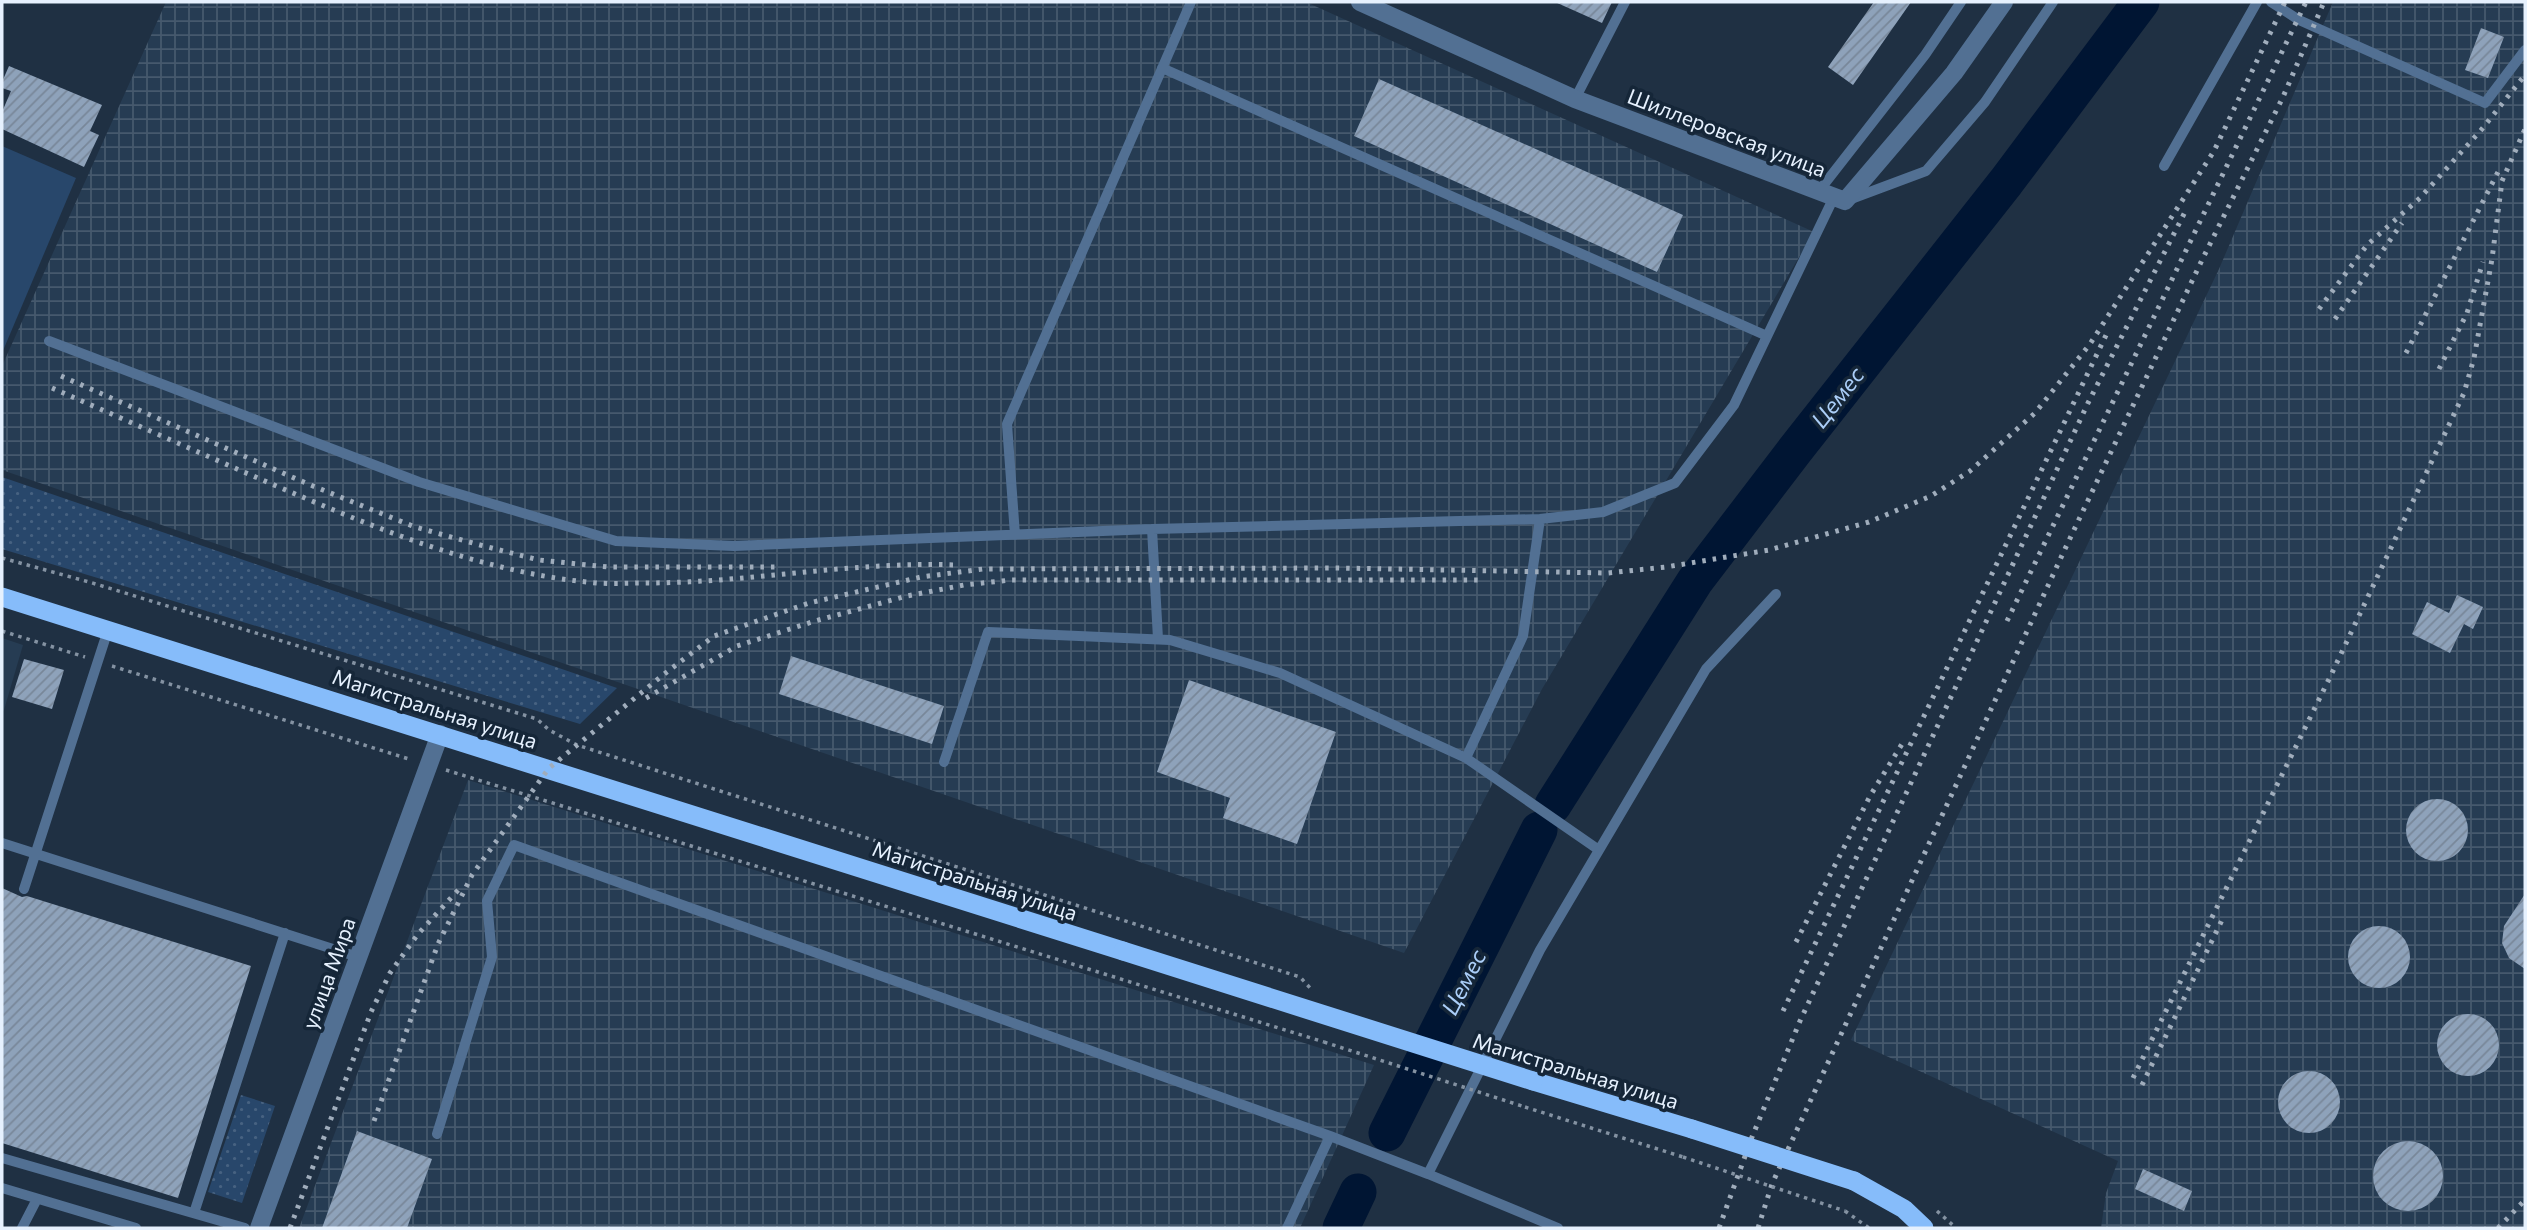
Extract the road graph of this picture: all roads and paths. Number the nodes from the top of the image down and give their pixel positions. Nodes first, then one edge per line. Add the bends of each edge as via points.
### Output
1 (1191, 2) edge
2 (1360, 2) edge
3 (1625, 2) edge
4 (1961, 2) edge
5 (2004, 2) edge
6 (2053, 2) edge
7 (2257, 2) edge
8 (2271, 2) edge
9 (2525, 50) edge
10 (1162, 68) junction
11 (1575, 99) junction
12 (2164, 166) dead end
13 (1833, 196) junction
14 (1767, 336) junction
15 (49, 341) dead end
16 (1540, 519) junction
17 (1152, 530) junction
18 (1015, 535) junction
19 (2, 558) edge
20 (1776, 594) dead end
21 (2, 597) edge
22 (108, 630) junction
23 (2, 631) edge
24 (1158, 639) junction
25 (97, 661) junction
26 (440, 734) junction
27 (1466, 758) junction
28 (944, 762) dead end
29 (428, 765) junction
30 (2, 843) edge
31 (1599, 850) junction
32 (35, 854) junction
33 (24, 889) dead end
34 (285, 933) junction
35 (358, 957) junction
36 (1317, 994) dead end
37 (437, 1134) dead end
38 (1330, 1136) junction
39 (2, 1158) edge
40 (1428, 1174) junction
41 (2, 1188) edge
42 (37, 1199) junction
43 (194, 1213) junction
44 (22, 1228) edge
45 (136, 1228) edge
46 (245, 1228) edge
47 (259, 1228) edge
48 (1287, 1228) edge
49 (1559, 1228) edge
50 (1869, 1228) edge
51 (1924, 1228) edge

1 - 10 lane
2 - 11 street, Шиллеровская улица
3 - 11 lane
4 - 13 lane
5 - 13 street, Шиллеровская улица via 1954,73
6 - 13 lane via 1985,102 1926,171
7 - 12 lane
8 - 9 lane via 2299,20 2485,103
10 - 14 lane
10 - 18 lane via 1007,424
11 - 13 street, Шиллеровская улица
13 - 14 lane
14 - 16 lane via 1734,405 1675,483 1603,512
15 - 18 lane via 419,482 616,541 734,546
16 - 17 lane
16 - 27 lane via 1523,636
17 - 18 lane
17 - 24 lane
19 - 36 path via 537,719 577,745 1300,977
20 - 31 lane via 1706,669
21 - 22 highway, Магистральная улица
22 - 25 lane
22 - 26 highway, Магистральная улица
23 - 25 path
24 - 27 lane via 1280,673
24 - 28 lane via 988,632
25 - 29 path
25 - 32 lane
26 - 29 street, улица Мира
26 - 51 highway, Магистральная улица, bridge via 1854,1181 1904,1209
27 - 31 lane
29 - 35 street, улица Мира
29 - 50 path, bridge via 1683,1157 1845,1211
30 - 32 lane
31 - 40 lane via 1540,950
32 - 33 lane
32 - 34 lane
34 - 35 lane
34 - 43 lane
35 - 47 street, улица Мира
37 - 38 lane via 492,957 486,901 514,845
38 - 40 lane
38 - 48 lane
39 - 43 lane
40 - 49 lane
41 - 42 lane
42 - 44 lane
42 - 45 lane
43 - 46 lane

